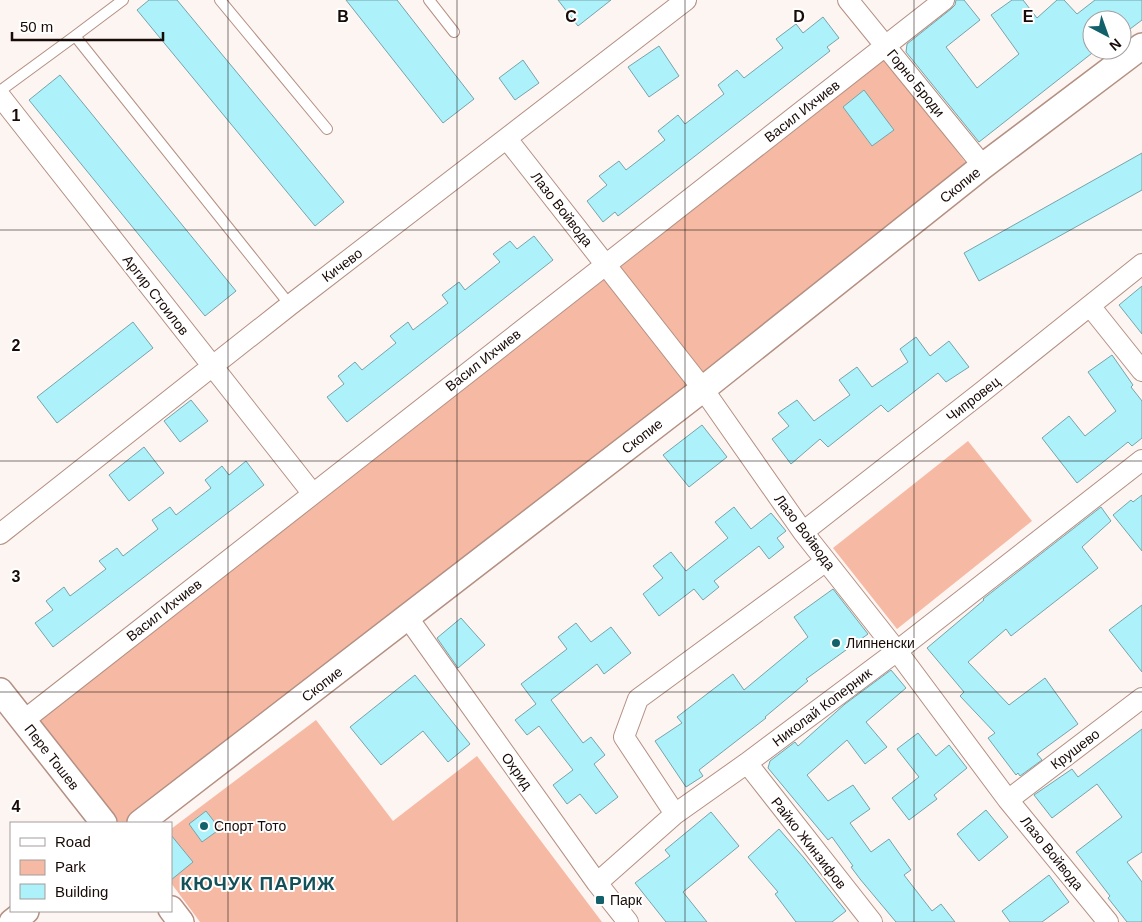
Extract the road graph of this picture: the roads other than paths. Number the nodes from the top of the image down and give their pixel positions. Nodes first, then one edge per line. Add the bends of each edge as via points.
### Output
1 (123, 0) edge
2 (220, 0) edge
3 (429, 0) edge
4 (686, 0) edge
5 (848, 0) edge
6 (944, 0) edge
7 (454, 32) dead end
8 (75, 36) junction
9 (886, 45) junction
10 (1142, 46) edge
11 (0, 92) edge
12 (0, 96) edge
13 (326, 129) dead end
14 (507, 139) junction
15 (983, 166) junction
16 (1142, 264) edge
17 (606, 265) junction
18 (290, 305) junction
19 (1090, 306) junction
20 (211, 366) junction
21 (1142, 371) edge
22 (703, 389) junction
23 (1142, 460) edge
24 (312, 494) junction
25 (803, 532) junction
26 (0, 534) edge
27 (826, 561) junction
28 (408, 618) junction
29 (897, 651) junction
30 (0, 691) edge
31 (1142, 698) edge
32 (23, 721) junction
33 (747, 763) junction
34 (1008, 800) junction
35 (675, 814) junction
36 (103, 822) edge
37 (141, 822) edge
38 (597, 883) junction
39 (172, 910) edge
40 (25, 912) edge
41 (12, 922) edge
42 (181, 922) edge
43 (628, 922) edge
44 (872, 922) edge
45 (1108, 922) edge

1 - 8 lane
2 - 13 lane
3 - 7 lane
4 - 14 street, Кичево
5 - 9 street, Горно Броди
6 - 9 street, Васил Ихчиев
8 - 11 lane
8 - 18 lane
9 - 15 street, Горно Броди
9 - 17 street, Васил Ихчиев
10 - 15 street, Скопие
12 - 20 street, Аргир Стоилов
14 - 17 street, Лазо Войвода
14 - 18 street, Кичево
15 - 22 street, Скопие
16 - 19 street, Чипровец
17 - 22 street, Лазо Войвода
17 - 24 street, Васил Ихчиев
18 - 20 street, Кичево
19 - 21 street
19 - 25 street, Чипровец
20 - 24 street, Аргир Стоилов
20 - 26 street, Кичево
22 - 25 street, Лазо Войвода
22 - 28 street, Скопие
23 - 29 street, Николай Коперник
24 - 32 street, Васил Ихчиев
25 - 27 street, Лазо Войвода
27 - 29 street, Лазо Войвода
27 - 35 street via 638,700 624,737
28 - 37 street, Скопие
28 - 38 street, Охрид
29 - 33 street, Николай Коперник
29 - 34 street, Лазо Войвода
30 - 32 street, Пере Тошев
31 - 34 street, Крушево
32 - 36 street, Пере Тошев
33 - 35 street, Николай Коперник
33 - 44 street, Райко Жинзифов
34 - 45 street, Лазо Войвода
35 - 38 street, Николай Коперник
38 - 43 street, Охрид
39 - 42 street
40 - 41 street

